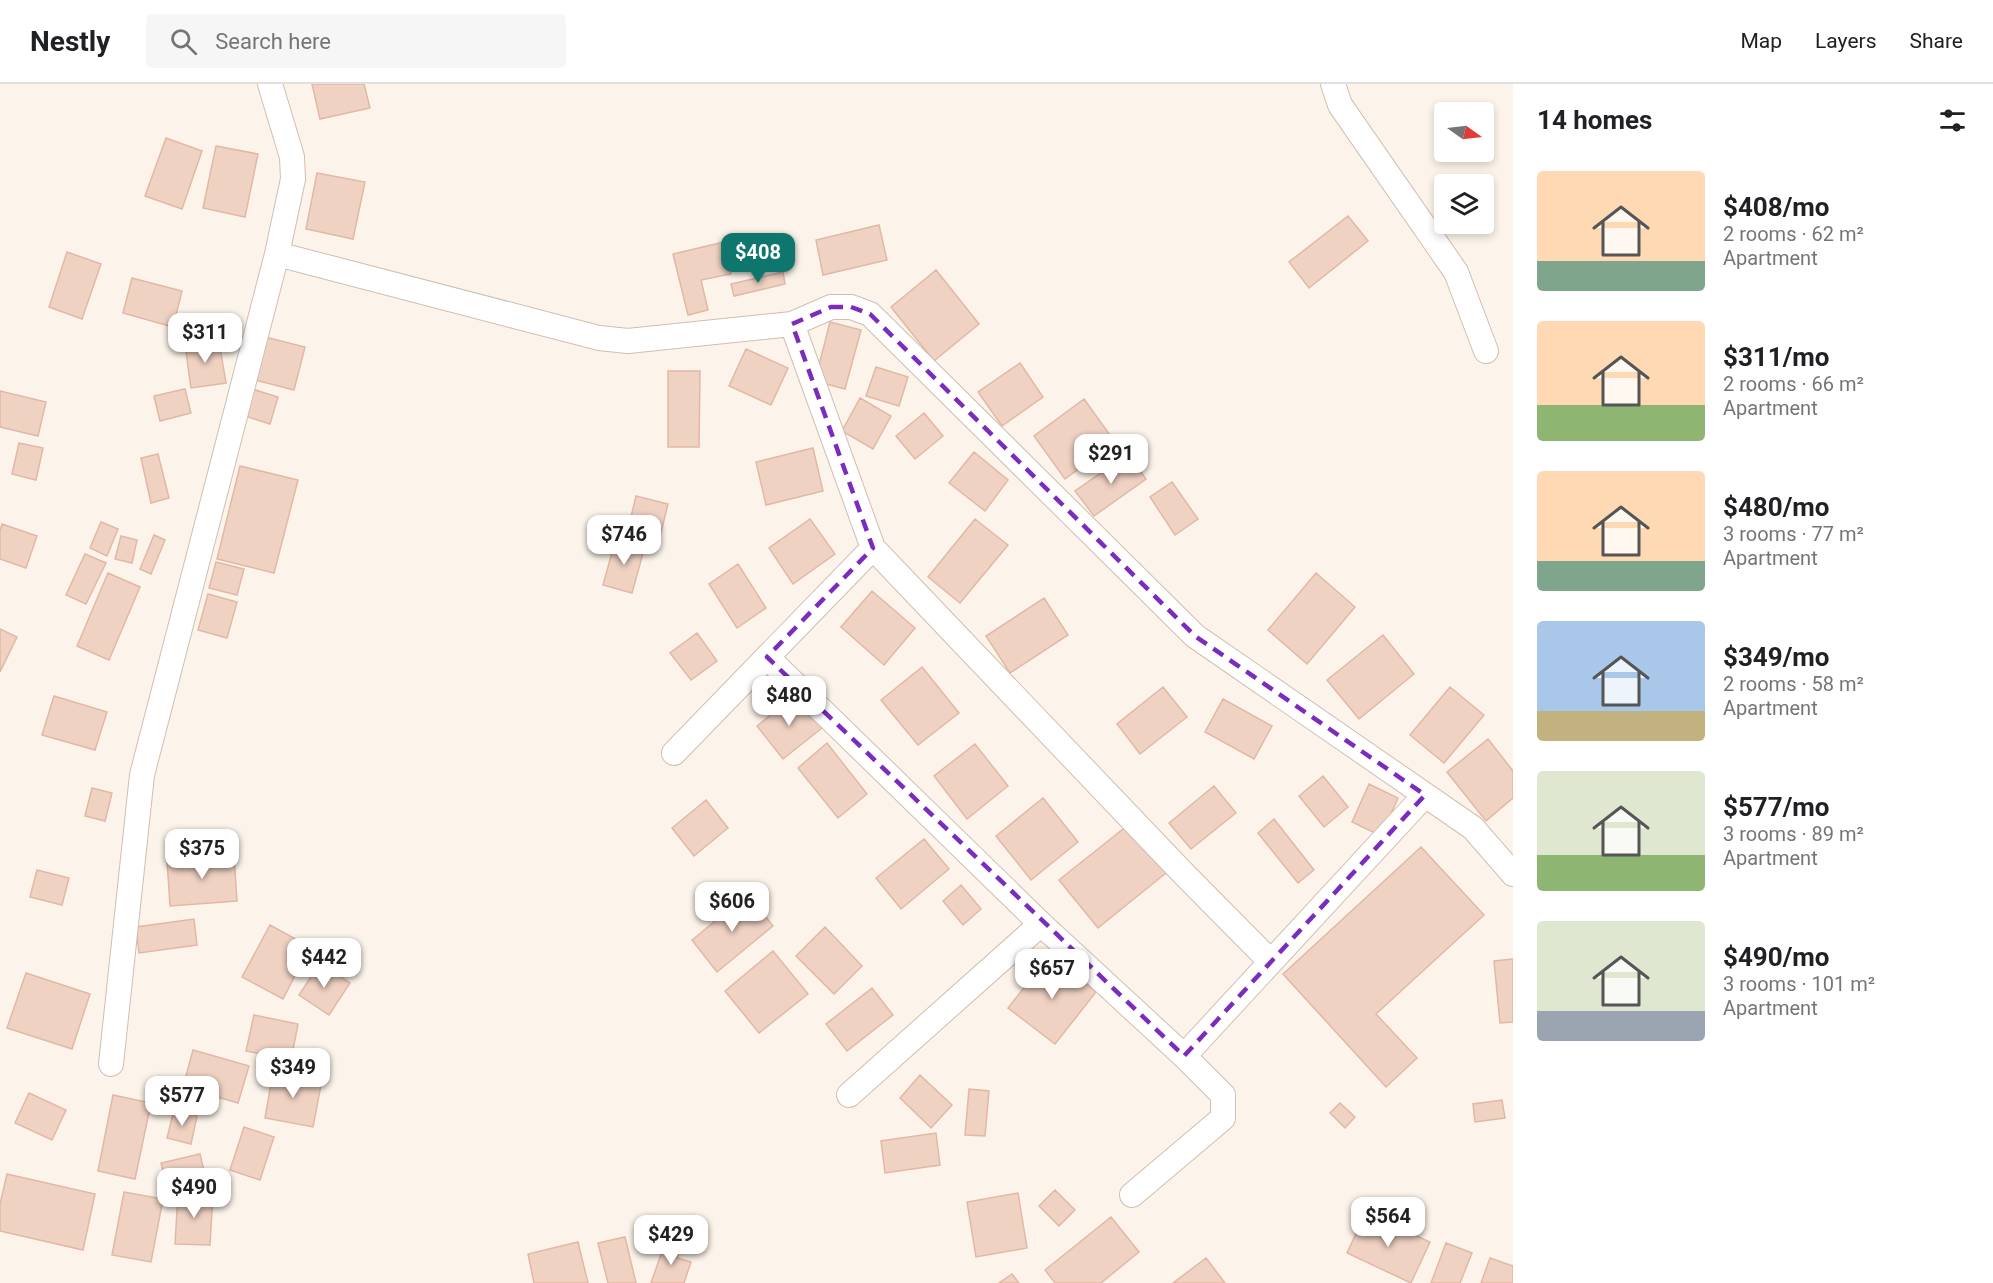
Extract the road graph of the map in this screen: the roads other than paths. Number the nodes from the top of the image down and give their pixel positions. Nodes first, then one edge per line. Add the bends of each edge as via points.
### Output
1 (270, 84) edge
2 (1333, 84) edge
3 (276, 254) junction
4 (792, 324) junction
5 (1486, 351) dead end
6 (873, 548) junction
7 (767, 657) junction
8 (674, 753) dead end
9 (1425, 795) junction
10 (1513, 874) edge
11 (1041, 924) junction
12 (1270, 961) junction
13 (1184, 1056) junction
14 (111, 1064) dead end
15 (849, 1095) dead end
16 (1132, 1195) dead end

1 - 3 street via 292,157 293,179
2 - 5 street via 1340,105 1456,272
3 - 4 street via 599,338 628,341
3 - 14 street via 142,775
4 - 6 street
4 - 9 street via 831,307 851,307 870,314 1195,636
6 - 7 street
6 - 12 street
7 - 8 street
7 - 11 street
9 - 10 street via 1473,828
9 - 12 street
11 - 13 street
11 - 15 street
12 - 13 street
13 - 16 street via 1223,1095 1223,1118

